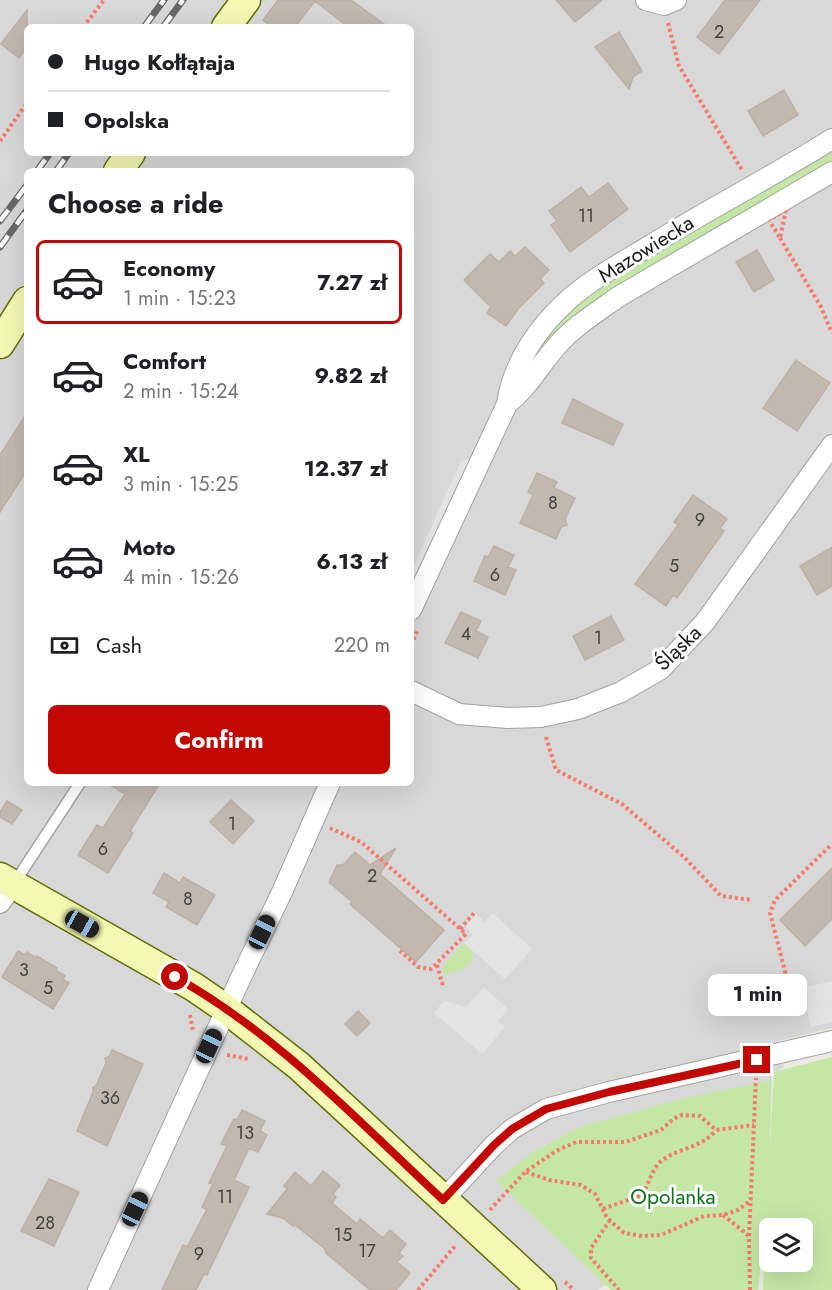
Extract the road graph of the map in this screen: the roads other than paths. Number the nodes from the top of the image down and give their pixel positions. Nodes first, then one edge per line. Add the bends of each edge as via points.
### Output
1 (246, 0) edge
2 (676, 0) edge
3 (647, 1) edge
4 (227, 24) edge
5 (832, 139) edge
6 (832, 172) edge
7 (24, 306) edge
8 (0, 344) edge
9 (507, 404) junction
10 (832, 445) edge
11 (414, 604) edge
12 (414, 692) edge
13 (78, 786) edge
14 (329, 786) edge
15 (4, 888) edge
16 (226, 1009) junction
17 (832, 1041) edge
18 (443, 1200) junction
19 (98, 1290) edge
20 (542, 1290) edge

1 - 4 street
2 - 3 street via 664,5
5 - 9 street, Mazowiecka via 606,272 569,300 538,333 519,364
6 - 9 street, Mazowiecka via 618,297 555,347 523,392
7 - 8 street
9 - 11 street, Mazowiecka
10 - 12 street, Śląska via 705,622 661,669 621,692 578,709 541,717 459,714
13 - 15 lane
14 - 16 street
15 - 16 street via 194,987
16 - 18 street via 299,1066
16 - 19 street
17 - 18 street via 546,1109 512,1129
18 - 20 street

